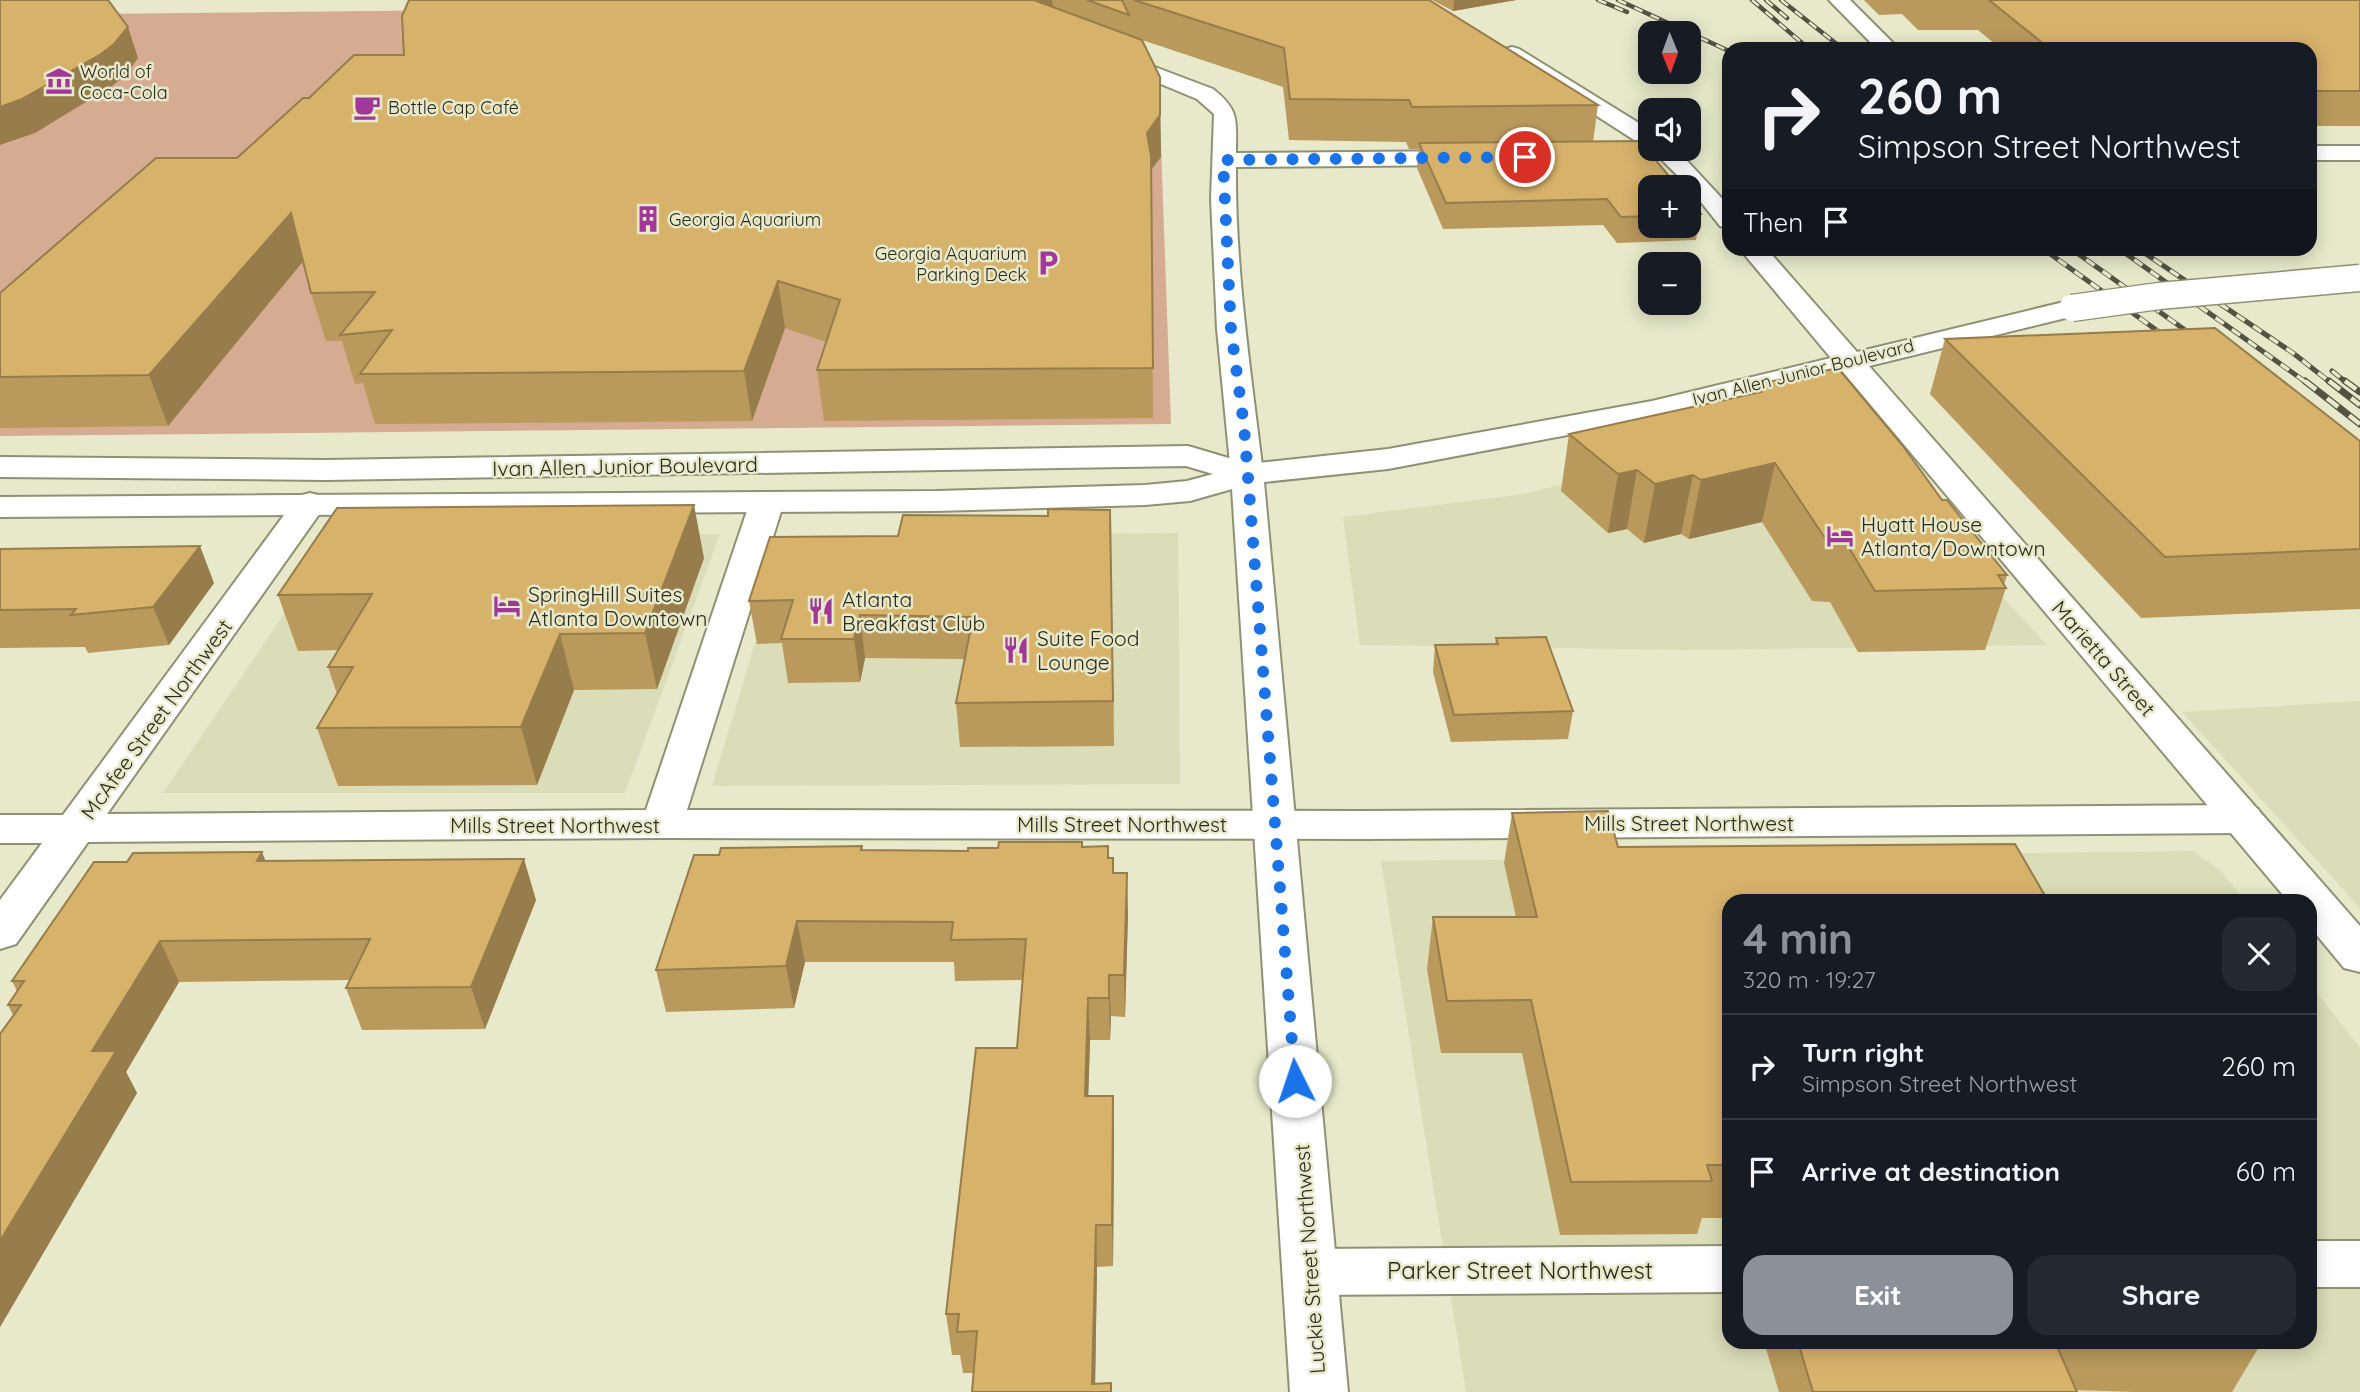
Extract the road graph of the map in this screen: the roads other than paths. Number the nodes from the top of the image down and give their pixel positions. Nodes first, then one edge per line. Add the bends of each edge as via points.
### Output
1 (1839, 0) edge
2 (1492, 41) edge
3 (1882, 42) edge
4 (1087, 47) edge
5 (1638, 132) edge
6 (2317, 153) edge
7 (2360, 153) edge
8 (1638, 155) edge
9 (1633, 156) edge
10 (1498, 158) edge
11 (1223, 160) junction
12 (1675, 161) edge
13 (1722, 213) edge
14 (1759, 256) edge
15 (2360, 278) edge
16 (1848, 361) junction
17 (0, 467) edge
18 (1247, 474) junction
19 (767, 502) junction
20 (310, 503) junction
21 (0, 506) edge
22 (2243, 819) junction
23 (662, 824) junction
24 (1275, 824) junction
25 (77, 828) junction
26 (0, 829) edge
27 (2307, 894) edge
28 (2317, 906) edge
29 (0, 933) edge
30 (2360, 956) edge
31 (2317, 1264) edge
32 (2360, 1264) edge
33 (1722, 1269) edge
34 (1311, 1272) junction
35 (1319, 1392) edge

1 - 3 street
2 - 5 street
4 - 11 street, Luckie Street Northwest via 1188,86 1217,103 1225,113
6 - 7 street
8 - 9 street
10 - 11 street
11 - 18 street, Luckie Street Northwest via 1231,330
12 - 13 street
14 - 16 street, Marietta Street
15 - 16 street, Ivan Allen Junior Boulevard, bridge via 2186,293 2072,309
16 - 18 street, Ivan Allen Junior Boulevard via 1652,410 1388,459
16 - 22 street, Marietta Street
17 - 18 street, Ivan Allen Junior Boulevard via 326,470 1188,456
18 - 19 street, Ivan Allen Junior Boulevard via 1191,491 1145,495
18 - 24 street, Luckie Street Northwest
19 - 20 street, Ivan Allen Junior Boulevard
19 - 23 street
20 - 21 street, Ivan Allen Junior Boulevard
20 - 25 street, McAfee Street Northwest
22 - 24 street, Mills Street Northwest
22 - 27 street, Marietta Street
23 - 24 street, Mills Street Northwest
23 - 25 street, Mills Street Northwest
24 - 34 street, Luckie Street Northwest
25 - 26 street, Mills Street Northwest
25 - 29 street, McAfee Street Northwest
28 - 30 street, Marietta Street
31 - 32 street
33 - 34 street, Parker Street Northwest
34 - 35 street, Luckie Street Northwest

